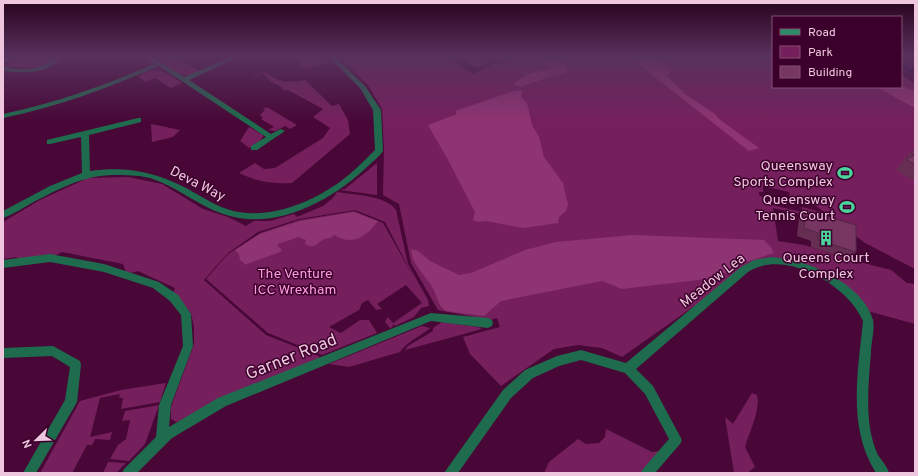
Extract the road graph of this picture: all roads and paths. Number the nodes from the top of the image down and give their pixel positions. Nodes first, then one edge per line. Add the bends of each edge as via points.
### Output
1 (125, 78) edge
2 (181, 78) edge
3 (188, 78) edge
4 (354, 78) edge
5 (184, 80) junction
6 (3, 116) edge
7 (138, 120) dead end
8 (281, 131) dead end
9 (85, 134) junction
10 (270, 137) junction
11 (50, 142) dead end
12 (254, 148) dead end
13 (86, 175) junction
14 (3, 215) edge
15 (3, 264) edge
16 (488, 323) dead end
17 (3, 353) edge
18 (628, 369) junction
19 (162, 439) junction
20 (29, 473) edge
21 (128, 473) edge
22 (450, 473) edge
23 (647, 473) edge
24 (883, 473) edge

1 - 6 street via 89,92
2 - 5 street
3 - 5 street
4 - 13 street, Deva Way via 363,87 377,110 379,151 334,190 281,214 236,215 154,176 131,172
5 - 10 street
7 - 9 street
8 - 10 street
9 - 11 street
9 - 13 street
10 - 12 street
13 - 14 street, Deva Way
15 - 19 street via 50,258 104,268 156,285 174,298 186,314 188,346 164,405
16 - 19 street, Garner Road via 431,317 222,402
17 - 20 street via 53,351 76,365 71,402
18 - 22 street via 581,355 557,361 529,374 507,394
18 - 23 street via 649,390 676,440
18 - 24 street, Meadow Lea via 754,264 779,261 806,267 840,286 864,310 868,321 863,420 871,454
19 - 21 street, Garner Road

